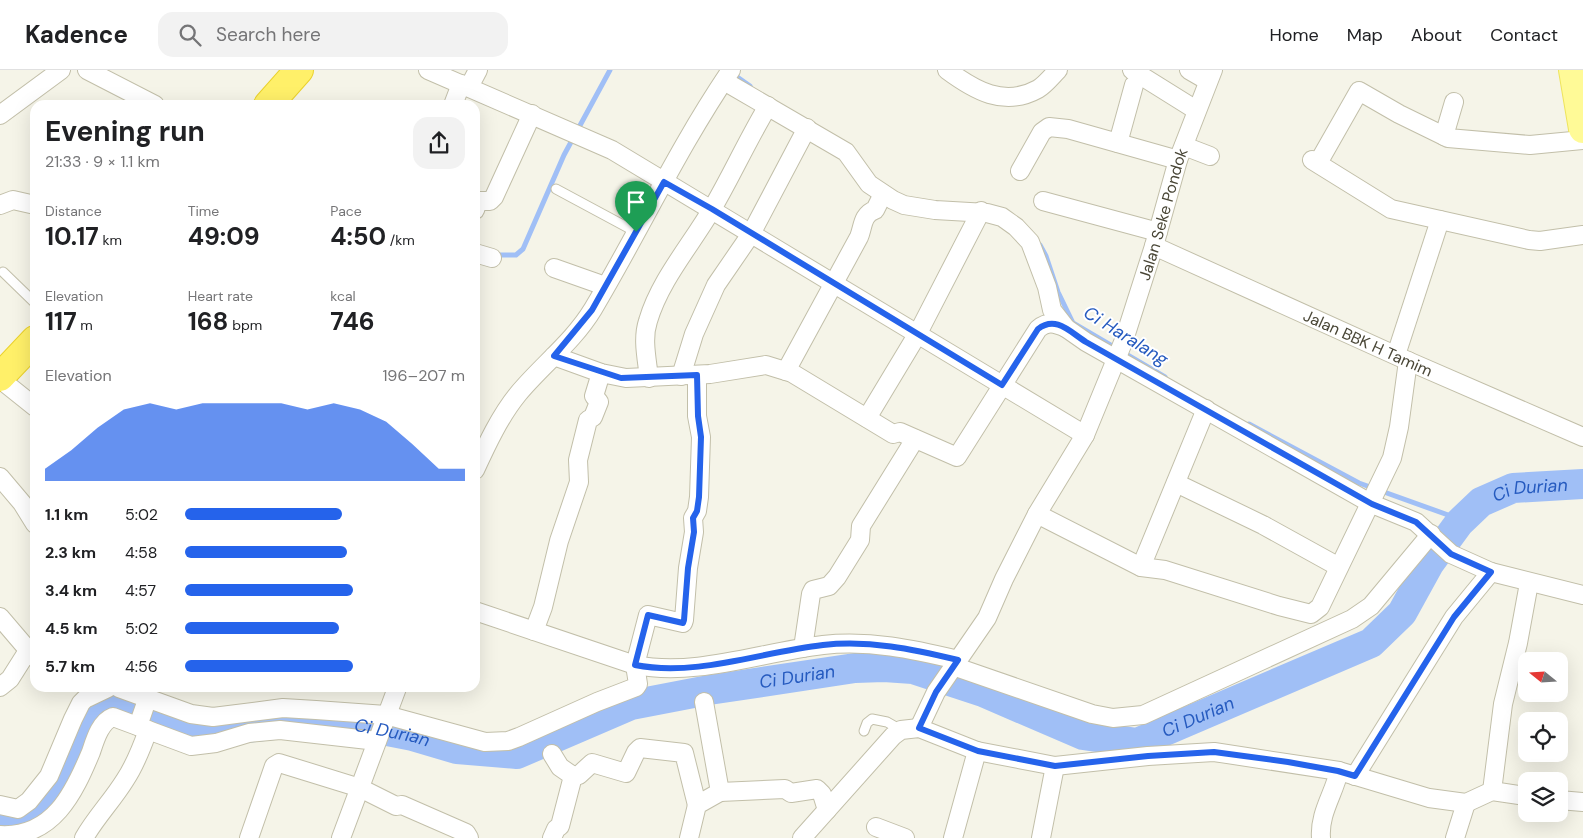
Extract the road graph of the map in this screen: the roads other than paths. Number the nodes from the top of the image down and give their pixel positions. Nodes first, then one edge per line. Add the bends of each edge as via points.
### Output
1 (61, 70) edge
2 (87, 70) edge
3 (299, 70) edge
4 (428, 70) edge
5 (478, 70) edge
6 (947, 70) edge
7 (1058, 70) edge
8 (1189, 70) edge
9 (1573, 70) edge
10 (1210, 75) edge
11 (727, 76) edge
12 (1133, 78) edge
13 (465, 86) junction
14 (145, 100) edge
15 (272, 100) edge
16 (456, 100) edge
17 (1454, 102) dead end
18 (768, 106) junction
19 (1196, 110) junction
20 (532, 114) junction
21 (0, 115) edge
22 (1582, 118) edge
23 (807, 128) junction
24 (1444, 136) junction
25 (1583, 140) edge
26 (1118, 143) junction
27 (1181, 153) junction
28 (1210, 156) dead end
29 (1020, 172) dead end
30 (664, 182) junction
31 (556, 189) dead end
32 (883, 194) junction
33 (1043, 200) dead end
34 (480, 201) edge
35 (30, 204) edge
36 (0, 205) edge
37 (712, 209) junction
38 (981, 212) junction
39 (1440, 220) junction
40 (636, 232) junction
41 (751, 234) junction
42 (1583, 236) edge
43 (1156, 239) junction
44 (480, 254) edge
45 (492, 258) dead end
46 (554, 268) dead end
47 (3, 272) dead end
48 (833, 284) junction
49 (605, 286) junction
50 (30, 299) edge
51 (1066, 328) junction
52 (917, 334) junction
53 (30, 345) edge
54 (1121, 350) junction
55 (554, 356) junction
56 (1402, 358) junction
57 (786, 371) junction
58 (601, 372) junction
59 (689, 376) junction
60 (0, 378) edge
61 (649, 378) junction
62 (1002, 385) junction
63 (30, 403) edge
64 (1206, 409) junction
65 (867, 418) junction
66 (1085, 435) junction
67 (1583, 437) edge
68 (915, 439) junction
69 (480, 451) edge
70 (0, 477) edge
71 (1176, 484) junction
72 (1376, 496) junction
73 (1037, 514) junction
74 (30, 516) edge
75 (1430, 534) junction
76 (1141, 567) junction
77 (1339, 567) junction
78 (1491, 572) junction
79 (1529, 583) junction
80 (1583, 595) edge
81 (480, 613) edge
82 (0, 617) edge
83 (534, 631) junction
84 (803, 648) junction
85 (30, 652) edge
86 (30, 656) edge
87 (635, 665) junction
88 (954, 665) junction
89 (0, 687) edge
90 (100, 692) edge
91 (130, 692) edge
92 (396, 692) edge
93 (148, 699) junction
94 (704, 702) dead end
95 (142, 726) junction
96 (382, 728) junction
97 (919, 728) junction
98 (901, 730) junction
99 (864, 731) dead end
100 (978, 751) junction
101 (552, 754) dead end
102 (1055, 766) junction
103 (1338, 771) junction
104 (573, 776) junction
105 (1355, 776) junction
106 (360, 788) junction
107 (1492, 791) junction
108 (720, 792) junction
109 (1518, 795) edge
110 (1568, 801) edge
111 (1583, 802) edge
112 (1466, 803) junction
113 (0, 805) edge
114 (698, 805) junction
115 (827, 810) junction
116 (876, 827) dead end
117 (0, 835) edge
118 (84, 838) edge
119 (249, 838) edge
120 (341, 838) edge
121 (469, 838) edge
122 (552, 838) edge
123 (690, 838) edge
124 (802, 838) edge
125 (905, 838) edge
126 (953, 838) edge
127 (1041, 838) edge
128 (1321, 838) edge
129 (1455, 838) edge

1 - 21 street
2 - 14 street
3 - 15 highway
4 - 13 street
5 - 13 street
6 - 7 street via 983,94 994,96 1023,94 1039,88
8 - 10 street
9 - 22 main road
10 - 19 street, Jalan Seke Pondok
11 - 18 street
11 - 30 street
12 - 19 street
12 - 26 street
13 - 16 street
13 - 20 street
17 - 24 street
18 - 23 street
18 - 37 street
19 - 27 street, Jalan Seke Pondok
20 - 30 street via 612,150
20 - 34 street via 494,197 490,202
23 - 32 street via 846,152 869,184
23 - 41 street
24 - 25 street via 1530,145
24 - 39 street via 1359,90 1315,161 1384,205
26 - 27 street
26 - 29 street via 1068,128 1048,128 1042,132
27 - 28 street
27 - 43 street, Jalan Seke Pondok
30 - 37 street
30 - 40 street
31 - 40 lane
32 - 38 street via 911,206
32 - 48 street via 876,209 861,225 860,238
33 - 43 street, Jalan BBK H Tamim
35 - 36 street via 13,200
37 - 41 street
37 - 61 street via 666,282 647,322 645,341
38 - 51 street via 1002,217 1030,242 1052,310
38 - 52 street
39 - 42 street via 1534,240
39 - 56 street
40 - 49 street
41 - 48 street
41 - 59 street via 716,285 694,334
43 - 54 street, Jalan Seke Pondok
43 - 56 street, Jalan BBK H Tamim
44 - 45 street
46 - 49 street
47 - 50 lane
48 - 52 street
48 - 57 street
49 - 55 street via 592,310
51 - 54 street via 1086,342
51 - 62 street via 1053,322 1038,329
52 - 62 street
52 - 65 street
53 - 60 highway
54 - 64 street
54 - 66 street, Jalan Seke Pondok
55 - 58 street
55 - 69 street via 518,394
56 - 67 street, Jalan BBK H Tamim
56 - 72 street via 1398,435
57 - 59 street via 766,365
57 - 65 street
58 - 61 street via 626,378
58 - 83 street via 594,396 599,402 593,417 588,420 578,460 579,482
59 - 61 street
59 - 87 street via 701,437 699,497 693,518 684,620 683,623 648,615
60 - 63 street
62 - 66 street
62 - 68 street via 957,457
64 - 71 street
64 - 72 street
65 - 68 street via 893,434 900,432
66 - 73 street, Jalan Seke Pondok
68 - 84 street via 861,526 860,540 837,577 829,586 811,594
70 - 74 street
71 - 76 street
71 - 77 street
72 - 75 street
72 - 77 street
73 - 76 street
73 - 88 street, Jalan Seke Pondok via 987,618
75 - 78 street via 1448,552
75 - 88 street via 1371,606 1352,619 1143,715 1113,718 1092,714
76 - 77 street via 1165,570 1311,614 1320,607
78 - 79 street
78 - 105 street via 1454,617
79 - 80 street
79 - 107 street via 1503,704
81 - 83 street
82 - 85 street
83 - 87 street
84 - 87 street via 690,668 658,670
84 - 88 street via 859,643 913,648
86 - 89 street
87 - 96 street via 636,688 508,741 486,742
88 - 97 street, Jalan Seke Pondok
90 - 113 street via 81,703 52,771 29,801 18,809
91 - 93 street
92 - 96 street
93 - 95 street
93 - 96 street via 191,714 213,717 283,708
94 - 108 street
95 - 96 street via 191,746 216,743 249,733 280,730
95 - 117 street via 110,718 102,727 78,780 56,815 35,832
95 - 118 street via 126,779 98,814
96 - 106 street
97 - 98 street
97 - 100 street
98 - 99 lane via 887,722 872,719
98 - 115 street via 866,764
100 - 102 street
100 - 126 street
101 - 104 street via 562,769
102 - 103 street via 1214,752
102 - 127 street
103 - 105 street
103 - 128 street via 1336,788 1326,806
104 - 114 street via 592,763 626,773 640,748 684,753
104 - 122 street via 561,824
105 - 112 street via 1416,795
106 - 119 street via 276,763
106 - 120 street
106 - 121 street via 396,806 402,805 466,833
107 - 109 street
107 - 112 street
108 - 114 street
108 - 115 street via 785,789 791,793 817,789
110 - 111 street
112 - 129 street
114 - 123 street
115 - 124 street
116 - 125 street

